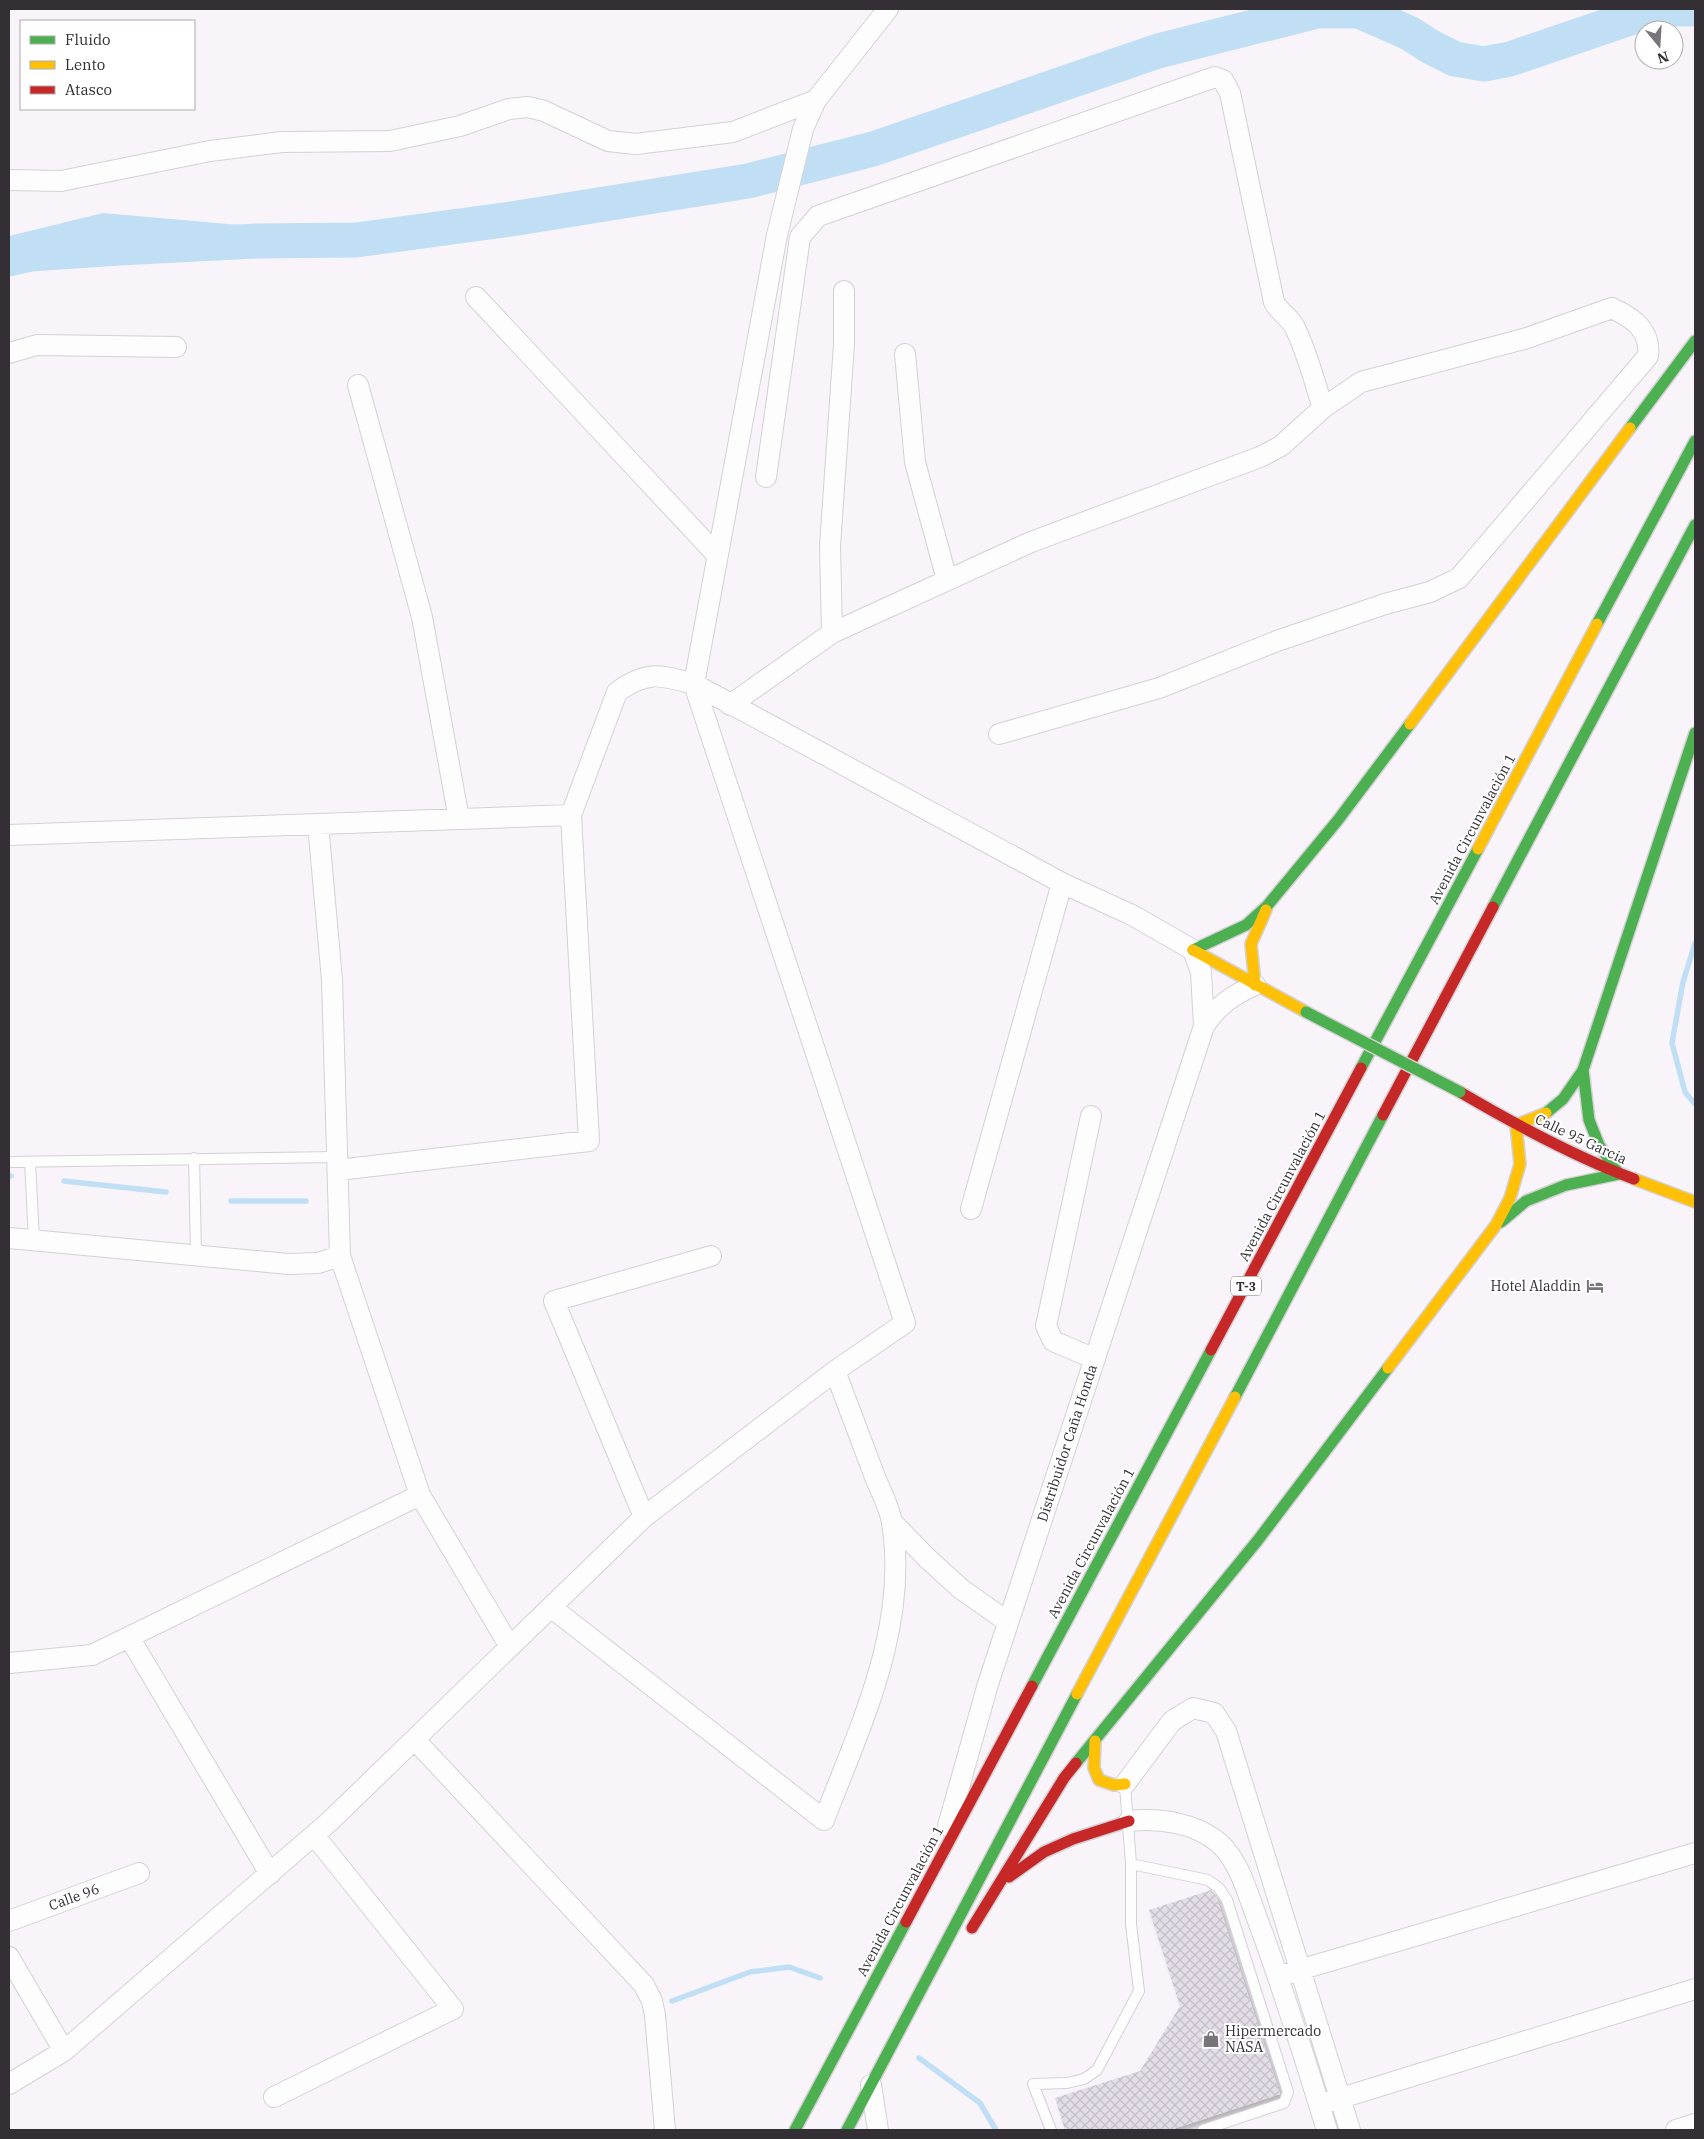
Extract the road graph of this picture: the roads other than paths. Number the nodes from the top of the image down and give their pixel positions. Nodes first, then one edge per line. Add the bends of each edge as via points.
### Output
1 (888, 9) edge
2 (816, 100) junction
3 (9, 180) edge
4 (844, 290) dead end
5 (476, 297) dead end
6 (1695, 341) edge
7 (176, 347) dead end
8 (9, 353) edge
9 (905, 354) dead end
10 (358, 385) dead end
11 (1323, 408) junction
12 (1695, 441) edge
13 (766, 477) dead end
14 (1695, 525) edge
15 (717, 556) junction
16 (946, 580) junction
17 (832, 633) junction
18 (694, 684) junction
19 (730, 705) junction
20 (1695, 733) edge
21 (998, 734) dead end
22 (571, 815) junction
23 (459, 819) junction
24 (318, 824) junction
25 (9, 834) edge
26 (1062, 883) junction
27 (1267, 906) junction
28 (1193, 950) junction
29 (1255, 985) junction
30 (1204, 1026) junction
31 (1583, 1070) junction
32 (1091, 1116) dead end
33 (1516, 1125) junction
34 (194, 1158) junction
35 (9, 1162) edge
36 (30, 1162) junction
37 (338, 1163) junction
38 (1619, 1174) junction
39 (1695, 1202) edge
40 (971, 1209) dead end
41 (1496, 1225) junction
42 (9, 1238) edge
43 (34, 1240) junction
44 (196, 1255) junction
45 (340, 1256) junction
46 (711, 1256) dead end
47 (1095, 1359) junction
48 (835, 1370) junction
49 (420, 1495) junction
50 (644, 1517) junction
51 (892, 1522) junction
52 (552, 1608) junction
53 (1008, 1622) junction
54 (129, 1637) junction
55 (510, 1647) junction
56 (9, 1663) edge
57 (414, 1740) junction
58 (1095, 1741) junction
59 (1125, 1784) junction
60 (1129, 1821) junction
61 (314, 1835) junction
62 (1695, 1853) edge
63 (938, 1862) junction
64 (1131, 1864) junction
65 (139, 1873) dead end
66 (270, 1874) junction
67 (1002, 1882) junction
68 (9, 1921) edge
69 (966, 1937) dead end
70 (954, 1953) dead end
71 (9, 1957) edge
72 (1300, 1970) junction
73 (1279, 1976) junction
74 (1695, 1989) edge
75 (903, 2025) junction
76 (64, 2051) junction
77 (9, 2084) edge
78 (871, 2085) junction
79 (274, 2098) dead end
80 (1340, 2098) junction
81 (1319, 2105) junction
82 (1695, 2124) edge
83 (665, 2130) edge
84 (795, 2130) edge
85 (847, 2130) edge
86 (878, 2130) edge
87 (1051, 2130) edge
88 (1203, 2130) edge
89 (1327, 2130) edge
90 (1350, 2130) edge
91 (1676, 2130) edge

1 - 2 street
2 - 3 street via 732,132 636,144 608,141 528,107 509,109 460,126 390,141 282,142 210,152 61,181
2 - 15 street via 803,130 777,235
4 - 17 street via 844,344 830,546
5 - 15 street
6 - 27 main road via 1344,812
7 - 8 street via 37,345
9 - 16 street via 915,462
10 - 23 street via 422,616
11 - 13 street via 1300,338 1274,302 1230,93 1223,80 1215,77 818,216 800,237
11 - 16 street via 1288,440 1260,457 1039,539
11 - 21 street via 1361,382 1524,339 1612,308 1627,315 1642,329 1650,344 1648,356 1614,399 1459,578 1430,592 1277,641 1159,688
12 - 63 main road, Avenida Circunvalación 1 / T-3
14 - 75 main road
15 - 18 street
16 - 17 street
17 - 19 street
18 - 19 street
18 - 22 street via 656,675 638,679 617,692
18 - 48 street via 905,1323
19 - 26 street
20 - 31 main road
22 - 23 street
22 - 37 street via 589,1142
23 - 24 street
24 - 25 street
24 - 37 street via 332,980
26 - 28 street via 1132,915
26 - 40 street
27 - 28 main road via 1246,925
27 - 29 main road via 1250,944
28 - 29 main road, Calle 95 Garcia
28 - 30 street, Distribuidor Caña Honda via 1201,972
29 - 30 street, Distribuidor Caña Honda via 1234,994
29 - 33 main road, Calle 95 Garcia, bridge via 1460,1092
30 - 47 street, Distribuidor Caña Honda
31 - 33 main road via 1567,1097 1545,1115
31 - 38 main road via 1589,1120 1599,1145
32 - 47 street via 1046,1326 1052,1341
33 - 38 main road, Calle 95 Garcia
33 - 41 main road via 1520,1164 1510,1198
34 - 36 lane
34 - 37 lane
34 - 44 lane
35 - 36 lane
36 - 43 lane
37 - 45 street
38 - 39 main road, Calle 95 Garcia
38 - 41 main road via 1566,1185 1526,1201
41 - 58 main road via 1258,1540
42 - 43 street
43 - 44 street
44 - 45 street via 289,1264 318,1263
45 - 49 street
46 - 50 street via 554,1300
47 - 53 street, Distribuidor Caña Honda
48 - 50 street
48 - 51 street
49 - 54 street
49 - 55 street
50 - 52 street
51 - 52 street via 896,1562 892,1615 883,1660 824,1820
51 - 53 street via 961,1589
52 - 55 street
53 - 63 street, Distribuidor Caña Honda
54 - 56 street via 92,1655
54 - 66 street
55 - 57 street
57 - 61 street
57 - 83 street via 644,1985 655,2015
58 - 59 main road via 1092,1766 1095,1775 1102,1783 1112,1786
58 - 67 main road via 1064,1778
59 - 60 lane
59 - 72 street via 1172,1721 1193,1708 1214,1713 1226,1731
60 - 64 lane
60 - 67 main road via 1044,1852
60 - 73 street via 1154,1818 1181,1824 1219,1843 1241,1875
61 - 66 street
61 - 79 street via 453,2009
62 - 72 street
63 - 84 main road, Avenida Circunvalación 1 / T-3
64 - 87 lane via 1131,1924 1139,1991 1097,2070 1084,2079 1067,2083 1033,2084
64 - 88 lane via 1208,1880 1219,1888 1226,1900 1288,2092 1284,2103
65 - 68 street, Calle 96
66 - 76 street
67 - 69 main road
70 - 75 main road
71 - 76 street
72 - 73 street
72 - 80 street
73 - 81 street
74 - 80 street
75 - 78 main road
76 - 77 street
78 - 85 main road
78 - 86 street
80 - 81 street
80 - 90 street
81 - 89 street
82 - 91 street

